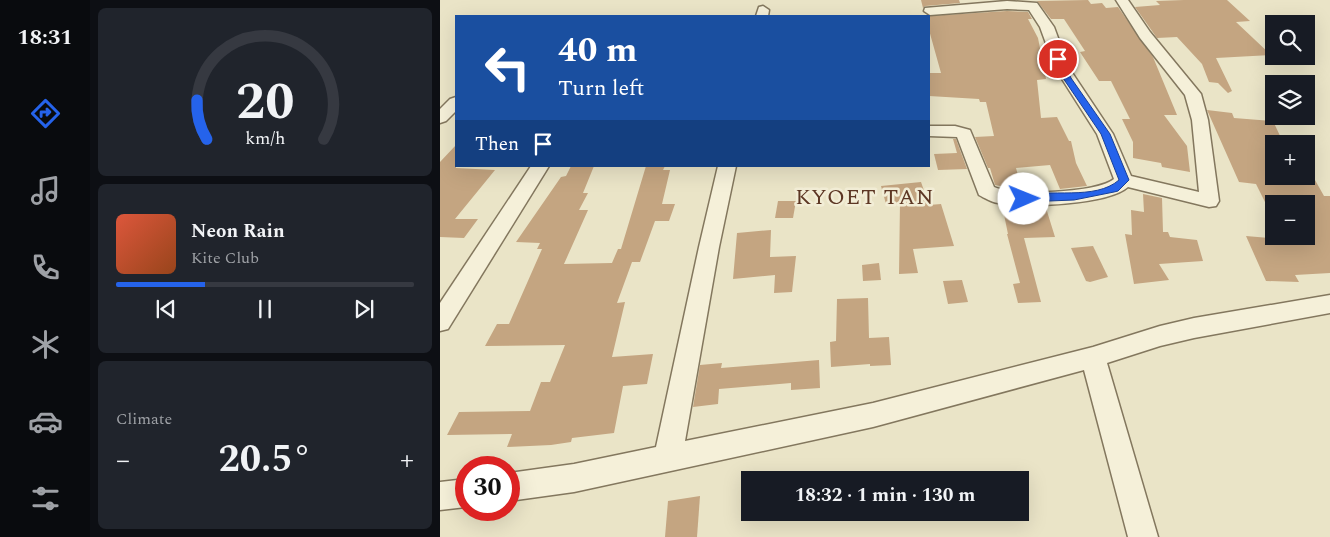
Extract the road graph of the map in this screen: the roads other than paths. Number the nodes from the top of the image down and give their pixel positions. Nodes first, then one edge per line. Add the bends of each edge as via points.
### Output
1 (1122, 0) edge
2 (930, 11) dead end
3 (455, 103) edge
4 (440, 118) edge
5 (930, 131) edge
6 (539, 167) edge
7 (727, 167) edge
8 (1124, 180) junction
9 (1330, 304) edge
10 (440, 322) edge
11 (1093, 357) junction
12 (668, 457) junction
13 (520, 485) edge
14 (455, 494) edge
15 (440, 496) edge
16 (1143, 537) edge

1 - 8 street via 1145,35 1194,94 1209,200
2 - 8 street via 1033,6 1047,27 1062,68 1105,134
3 - 4 street
5 - 8 street via 964,134 986,191 999,197 1040,199 1074,196 1114,189
6 - 10 street
7 - 12 street via 708,247
9 - 11 street via 1194,328
11 - 12 street via 873,415
11 - 16 street
12 - 13 street via 574,478
14 - 15 street

